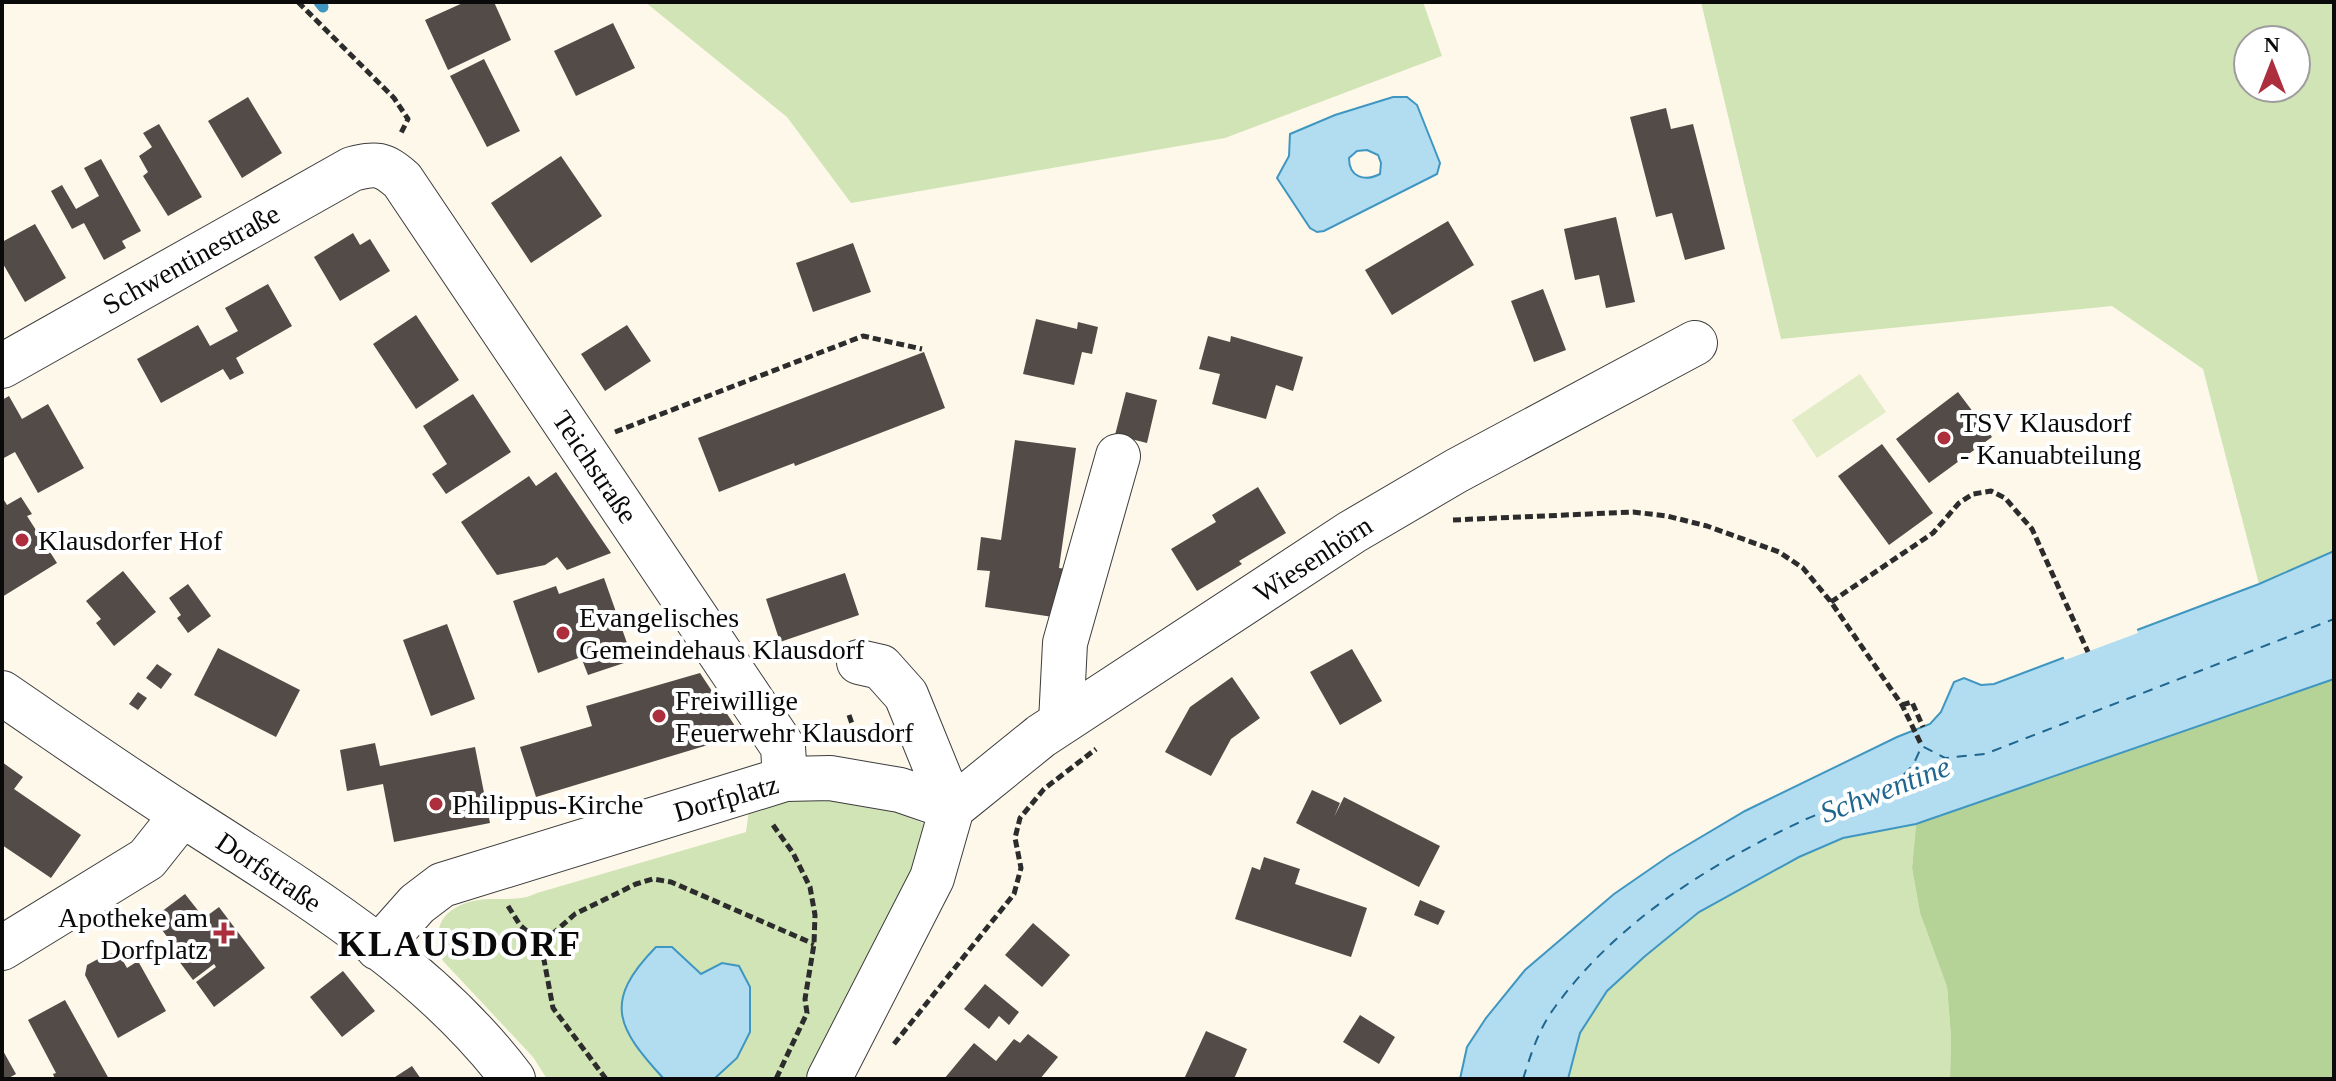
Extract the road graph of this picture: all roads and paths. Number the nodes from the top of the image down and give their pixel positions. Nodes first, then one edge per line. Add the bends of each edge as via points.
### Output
1 (298, 2) edge
2 (385, 166) junction
3 (1695, 343) dead end
4 (922, 349) dead end
5 (2, 366) edge
6 (580, 445) junction
7 (1118, 456) dead end
8 (1450, 520) dead end
9 (1831, 602) junction
10 (2088, 652) dead end
11 (859, 662) dead end
12 (1118, 685) junction
13 (2, 693) edge
14 (1902, 705) junction
15 (1061, 722) junction
16 (1923, 727) dead end
17 (1922, 746) dead end
18 (772, 783) junction
19 (952, 808) junction
20 (182, 815) junction
21 (496, 870) junction
22 (541, 944) junction
23 (814, 944) junction
24 (2, 948) edge
25 (378, 948) junction
26 (893, 1046) dead end
27 (513, 1079) edge
28 (606, 1079) edge
29 (776, 1079) edge
30 (829, 1079) edge

1 - 2 path via 394,98 408,119
2 - 5 street, Schwentinestraße via 352,169
2 - 6 street, Teichstraße via 402,180
3 - 12 street, Wiesenhörn via 1352,532
4 - 6 path via 863,336
6 - 18 street, Teichstraße via 783,747
7 - 15 street via 1065,643
8 - 9 path via 1633,512 1667,516 1779,552 1803,568
9 - 10 path via 1933,533 1959,503 1991,491 2005,498 2032,529
9 - 14 path
11 - 19 street via 881,667 906,695
12 - 15 street, Wiesenhörn
12 - 26 path via 1095,752 1044,789 1020,818 1015,838 1021,868 1014,894
13 - 20 street, Dorfstraße
14 - 16 path via 1912,702
14 - 17 path
15 - 19 street, Wiesenhörn
18 - 19 street, Dorfplatz via 830,778 900,790
18 - 21 street, Dorfplatz
18 - 23 path via 771,822 810,887
19 - 30 street via 932,878
20 - 24 street via 147,859
20 - 25 street, Dorfstraße via 281,877
21 - 22 path via 510,911
21 - 25 street, Dorfplatz via 442,885
22 - 23 path via 575,914 653,879
22 - 28 path via 553,1008
23 - 29 path via 807,1013
25 - 27 street, Dorfstraße via 459,1016

